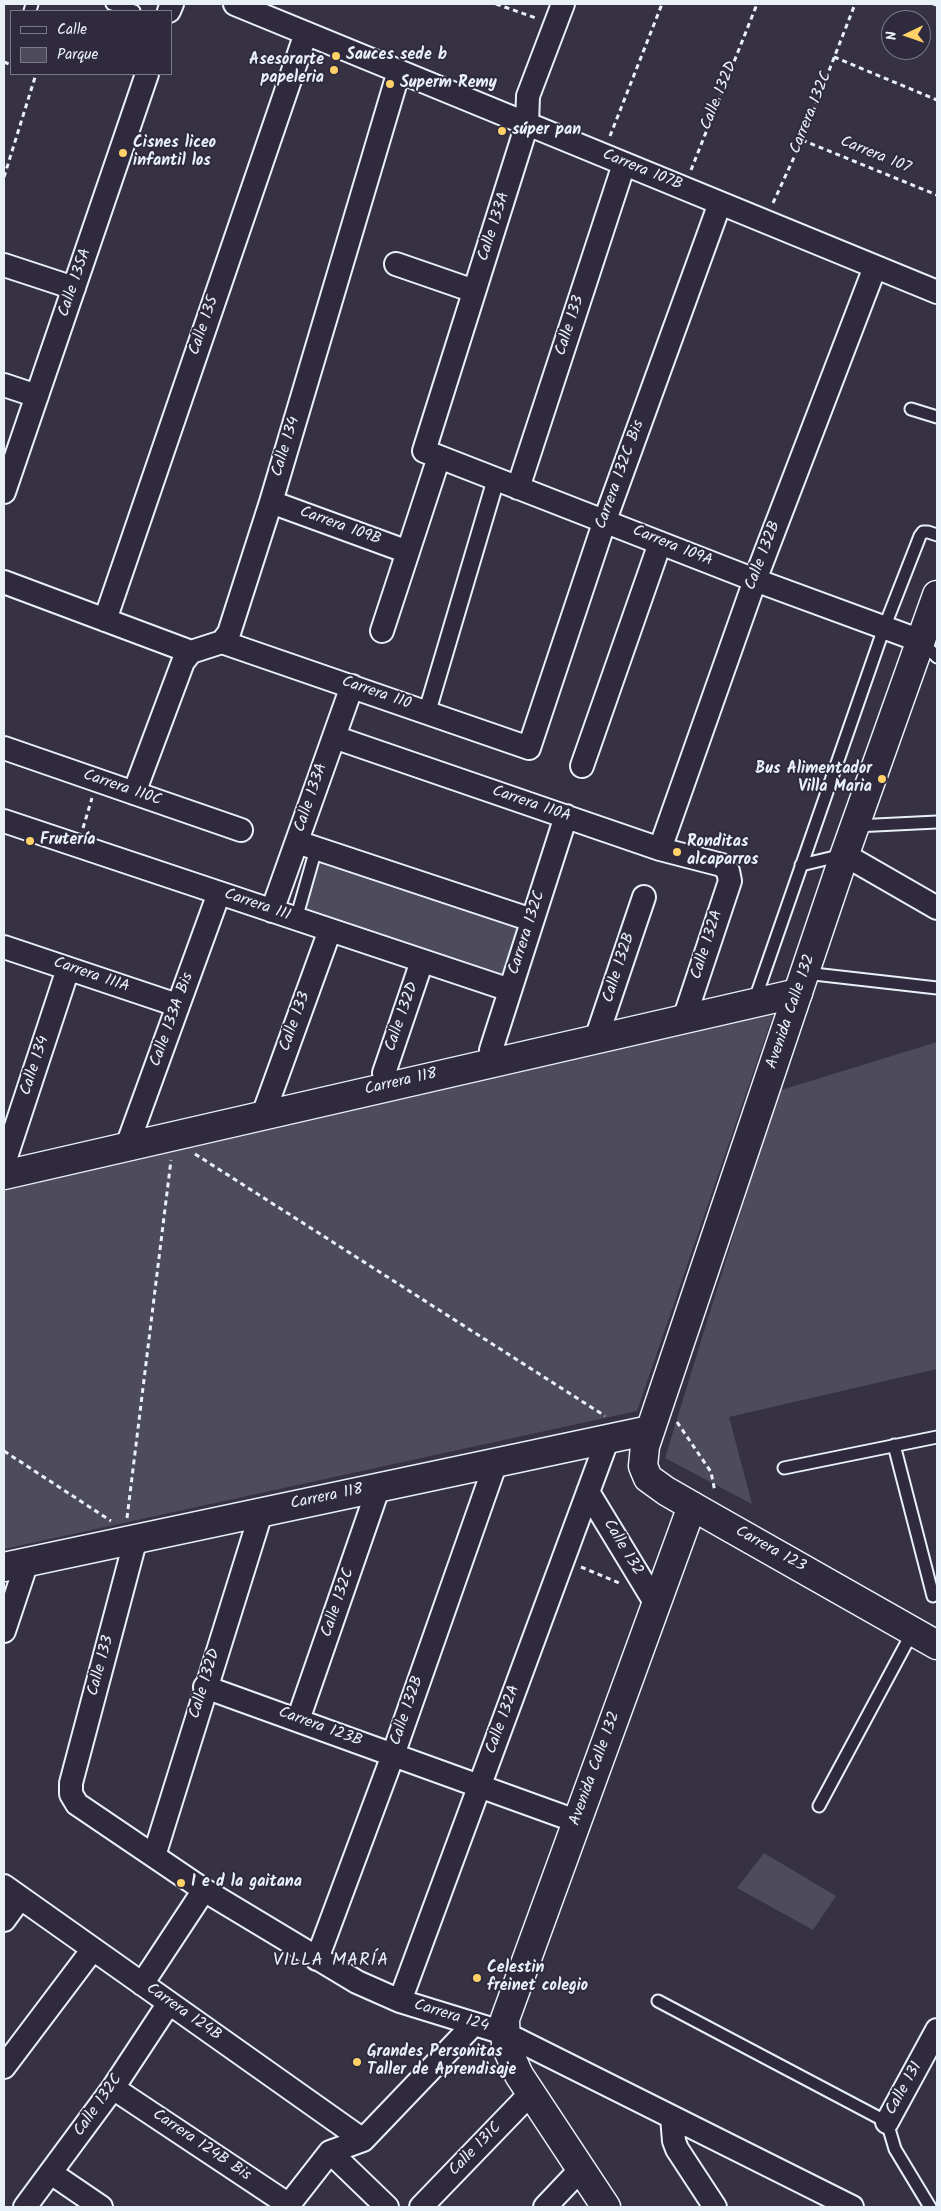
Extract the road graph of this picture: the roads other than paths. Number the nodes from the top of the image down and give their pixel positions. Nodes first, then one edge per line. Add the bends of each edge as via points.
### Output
1 (112, 4) edge
2 (235, 4) edge
3 (563, 4) edge
4 (131, 10) edge
5 (306, 33) junction
6 (399, 71) junction
7 (148, 75) edge
8 (527, 124) junction
9 (624, 164) junction
10 (720, 203) junction
11 (396, 264) dead end
12 (4, 265) edge
13 (875, 267) junction
14 (74, 288) junction
15 (474, 291) junction
16 (937, 292) edge
17 (4, 385) edge
18 (37, 396) junction
19 (911, 409) dead end
20 (937, 417) edge
21 (432, 454) junction
22 (496, 479) junction
23 (518, 488) junction
24 (4, 492) edge
25 (271, 502) junction
26 (605, 520) junction
27 (937, 535) edge
28 (660, 543) junction
29 (408, 552) junction
30 (755, 580) junction
31 (4, 582) edge
32 (937, 595) edge
33 (105, 620) junction
34 (884, 628) junction
35 (382, 631) dead end
36 (222, 642) junction
37 (929, 649) edge
38 (191, 652) junction
39 (352, 686) junction
40 (427, 712) junction
41 (334, 737) junction
42 (4, 748) edge
43 (529, 748) joint
44 (582, 766) dead end
45 (134, 793) junction
46 (566, 816) junction
47 (937, 822) edge
48 (855, 826) junction
49 (5, 828) edge
50 (241, 830) dead end
51 (306, 846) junction
52 (660, 849) junction
53 (845, 855) junction
54 (801, 865) junction
55 (728, 871) joint
56 (219, 893) junction
57 (644, 897) dead end
58 (937, 908) edge
59 (272, 911) junction
60 (296, 919) junction
61 (532, 920) junction
62 (330, 930) junction
63 (4, 947) edge
64 (422, 961) junction
65 (68, 969) junction
66 (801, 983) junction
67 (937, 988) edge
68 (510, 990) junction
69 (753, 1003) junction
70 (177, 1005) junction
71 (684, 1019) junction
72 (596, 1039) junction
73 (491, 1050) dead end
74 (384, 1073) dead end
75 (263, 1115) junction
76 (127, 1146) junction
77 (4, 1163) edge
78 (4, 1175) edge
79 (641, 1430) junction
80 (937, 1436) edge
81 (894, 1446) junction
82 (496, 1462) junction
83 (784, 1468) dead end
84 (379, 1486) junction
85 (588, 1492) junction
86 (692, 1506) junction
87 (261, 1513) junction
88 (131, 1535) junction
89 (15, 1565) edge
90 (934, 1596) dead end
91 (656, 1604) junction
92 (4, 1631) edge
93 (913, 1631) junction
94 (937, 1644) edge
95 (205, 1687) junction
96 (298, 1720) junction
97 (392, 1755) junction
98 (479, 1786) junction
99 (71, 1794) joint
100 (820, 1806) dead end
101 (576, 1821) junction
102 (154, 1856) junction
103 (204, 1890) junction
104 (12, 1892) edge
105 (4, 1920) edge
106 (93, 1949) junction
107 (318, 1959) junction
108 (142, 1984) junction
109 (400, 2001) junction
110 (658, 2001) dead end
111 (169, 2003) junction
112 (474, 2024) junction
113 (937, 2030) edge
114 (504, 2033) junction
115 (4, 2067) edge
116 (113, 2088) junction
117 (531, 2093) junction
118 (672, 2117) junction
119 (887, 2122) junction
120 (363, 2140) junction
121 (330, 2152) junction
122 (581, 2169) junction
123 (51, 2173) junction
124 (78, 2201) edge
125 (288, 2206) edge
126 (25, 2207) edge
127 (101, 2207) edge
128 (387, 2207) edge
129 (421, 2207) edge
130 (545, 2207) edge
131 (606, 2207) edge
132 (716, 2207) edge
133 (852, 2207) edge
134 (930, 2207) edge

1 - 4 lane
2 - 5 street, Carrera 107B
3 - 8 street, Calle 133A via 528,96
5 - 6 street, Carrera 107B
5 - 33 street, Calle 135
6 - 8 street, Carrera 107B
6 - 25 street, Calle 134
7 - 14 street, Calle 135A
8 - 9 street, Carrera 107B
8 - 15 street, Calle 133A
9 - 10 street, Carrera 107B
9 - 23 street, Calle 133
10 - 13 street, Carrera 107B
10 - 26 street, Carrera 132C Bis
11 - 15 street
12 - 14 street
13 - 16 street, Carrera 107B
13 - 30 street, Calle 132B
14 - 18 street, Calle 135A
15 - 21 street, Calle 133A
17 - 18 street
18 - 24 street, Calle 135A
19 - 20 lane
21 - 22 street, Carrera 109A
21 - 29 street, Calle 133A
22 - 23 street, Carrera 109A
22 - 40 street
23 - 26 street, Carrera 109A
25 - 29 street, Carrera 109B
25 - 36 street, Calle 134 via 229,633
26 - 28 street, Carrera 109A
26 - 43 street, Carrera 132C Bis
27 - 34 lane via 923,532 920,536
28 - 30 street, Carrera 109A
28 - 44 street
29 - 35 street, Calle 133A
30 - 34 street, Carrera 109A
30 - 52 street, Calle 132B
31 - 33 street
32 - 37 main road, Avenida Calle 132
33 - 38 street
34 - 37 street, Carrera 109A
34 - 54 lane
36 - 38 street
36 - 39 street, Carrera 110
37 - 48 main road, Avenida Calle 132
38 - 45 street via 183,662
39 - 40 street, Carrera 110
39 - 41 street, Calle 133A
40 - 43 street, Carrera 110
41 - 46 street, Carrera 110A
41 - 51 street, Calle 133A
42 - 45 street, Carrera 110C
45 - 50 street, Carrera 110C
46 - 52 street, Carrera 110A
46 - 61 street, Carrera 132C
47 - 48 lane
48 - 53 main road, Avenida Calle 132
49 - 56 street, Carrera 111 via 77,846
51 - 59 street, Calle 133A
51 - 60 lane
51 - 61 street
52 - 55 street, Carrera 110A via 722,865
53 - 54 lane
53 - 58 street
53 - 66 main road, Avenida Calle 132
54 - 69 lane
55 - 71 street, Calle 132A via 730,881
56 - 59 street, Carrera 111
56 - 70 street, Calle 133A Bis
57 - 72 street, Calle 132B
59 - 60 street, Carrera 111
60 - 62 street, Carrera 111
61 - 68 street, Carrera 132C
62 - 64 street, Carrera 111
62 - 75 street, Calle 133
63 - 65 street, Carrera 111A
64 - 68 street, Carrera 111
64 - 74 street, Calle 132D
65 - 70 street, Carrera 111A
65 - 77 street, Calle 134
66 - 67 lane
66 - 69 main road, Carrera 118
66 - 79 main road, Avenida Calle 132
68 - 73 street, Carrera 132C
69 - 71 main road, Carrera 118
70 - 76 street, Calle 133A Bis
71 - 72 main road, Carrera 118
72 - 75 main road, Carrera 118
75 - 76 main road, Carrera 118 via 174,1138
76 - 78 main road, Carrera 118
79 - 82 main road, Carrera 118
79 - 85 street, Calle 132A
79 - 86 main road, Carrera 123 via 642,1460 648,1478
80 - 81 lane
81 - 83 lane
81 - 90 lane
82 - 84 main road, Carrera 118
82 - 97 street, Calle 132B
84 - 87 main road, Carrera 118
84 - 96 street, Calle 132C
85 - 91 street, Calle 132
85 - 98 street, Calle 132A
86 - 91 main road, Avenida Calle 132
86 - 93 main road, Carrera 123
87 - 88 main road, Carrera 118
87 - 95 street, Calle 132D
88 - 89 main road, Carrera 118
88 - 99 street, Calle 133 via 71,1782
89 - 92 street
91 - 101 main road, Avenida Calle 132
93 - 94 main road, Carrera 123
93 - 100 lane
95 - 96 street, Carrera 123B
95 - 102 street, Calle 132D
96 - 97 street, Carrera 123B
97 - 98 street, Carrera 123B
97 - 107 street, Calle 132B
98 - 101 street, Carrera 123B
98 - 109 street, Calle 132A
99 - 102 street, Carrera 124 via 76,1804
101 - 114 main road, Avenida Calle 132 via 510,2002
102 - 103 street, Carrera 124
103 - 107 street, Carrera 124
103 - 108 street
104 - 105 street
104 - 106 street, Carrera 124B
106 - 108 street, Carrera 124B
106 - 115 street
107 - 109 street, Carrera 124 via 357,1982
108 - 111 street, Carrera 124B
109 - 112 street, Carrera 124
110 - 119 lane
111 - 116 street, Calle 132C
111 - 120 street, Carrera 124B
112 - 114 street, Carrera 124
112 - 120 street
113 - 119 street, Calle 131
114 - 117 main road via 511,2060
114 - 118 street, Carrera 124
116 - 123 street, Calle 132C
116 - 125 street, Carrera 124B Bis
117 - 122 main road
117 - 129 street, Calle 131C
118 - 132 street via 677,2149
118 - 133 street, Carrera 124
119 - 134 lane via 895,2149
120 - 121 street
121 - 125 street
121 - 128 street
122 - 130 street
122 - 131 main road
123 - 124 street
123 - 126 street, Calle 132C
124 - 127 street

